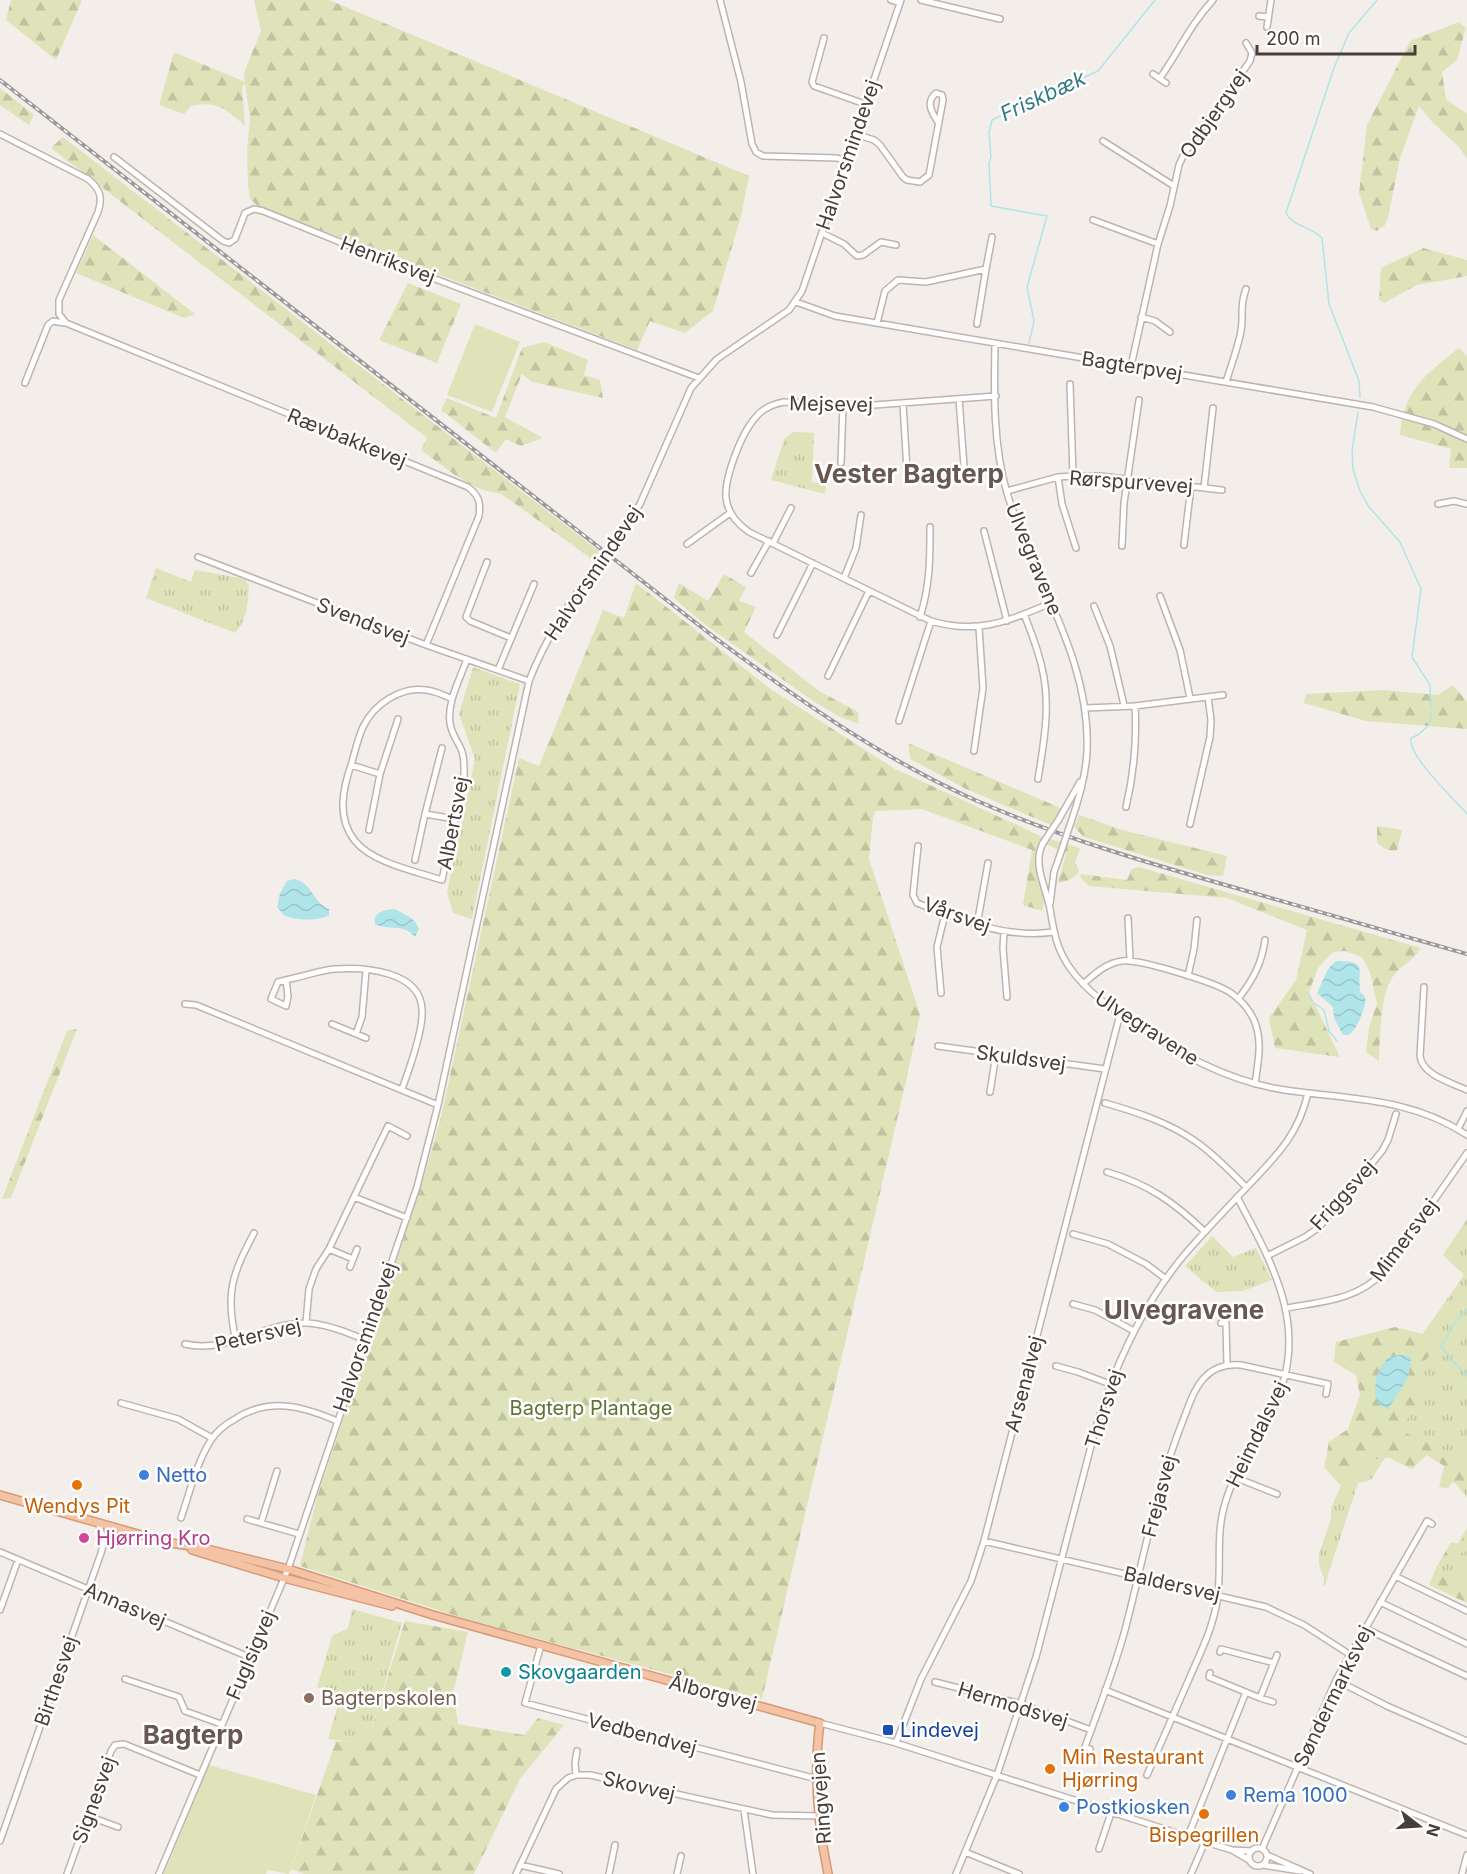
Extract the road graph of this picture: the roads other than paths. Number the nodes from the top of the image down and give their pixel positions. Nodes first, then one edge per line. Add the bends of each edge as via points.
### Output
1 (720, 0) edge
2 (891, 0) edge
3 (921, 0) edge
4 (1213, 0) edge
5 (1271, 0) edge
6 (900, 1) edge
7 (1259, 16) dead end
8 (1268, 17) junction
9 (1000, 19) dead end
10 (1267, 27) dead end
11 (824, 38) dead end
12 (1246, 43) dead end
13 (1154, 74) dead end
14 (1160, 78) junction
15 (1166, 83) dead end
16 (865, 104) junction
17 (938, 122) junction
18 (0, 134) edge
19 (855, 134) junction
20 (1103, 141) dead end
21 (114, 157) dead end
22 (845, 160) junction
23 (1174, 186) junction
24 (1094, 220) dead end
25 (822, 233) junction
26 (992, 237) dead end
27 (1158, 244) junction
28 (896, 245) dead end
29 (986, 269) junction
30 (1246, 289) dead end
31 (796, 302) junction
32 (1141, 317) junction
33 (66, 323) junction
34 (877, 323) junction
35 (977, 324) dead end
36 (1170, 332) dead end
37 (995, 344) junction
38 (1131, 366) junction
39 (699, 378) junction
40 (1226, 382) junction
41 (25, 383) dead end
42 (1070, 384) dead end
43 (996, 396) junction
44 (959, 399) junction
45 (1139, 400) dead end
46 (843, 404) junction
47 (903, 404) junction
48 (1213, 408) dead end
49 (1467, 440) edge
50 (841, 463) dead end
51 (908, 470) dead end
52 (1073, 476) junction
53 (1058, 477) junction
54 (966, 479) dead end
55 (1127, 479) junction
56 (1191, 486) junction
57 (1204, 488) junction
58 (1222, 490) dead end
59 (1006, 491) junction
60 (1438, 504) dead end
61 (1467, 504) edge
62 (791, 507) dead end
63 (730, 513) junction
64 (861, 515) dead end
65 (930, 527) dead end
66 (984, 531) dead end
67 (771, 542) junction
68 (687, 544) dead end
69 (1184, 545) dead end
70 (1122, 546) dead end
71 (1076, 548) dead end
72 (198, 557) dead end
73 (487, 562) dead end
74 (813, 563) junction
75 (751, 573) dead end
76 (844, 579) junction
77 (534, 584) dead end
78 (869, 591) junction
79 (1160, 596) dead end
80 (1051, 603) junction
81 (1094, 606) dead end
82 (1024, 614) junction
83 (920, 616) junction
84 (931, 621) junction
85 (1007, 621) junction
86 (979, 628) junction
87 (777, 635) dead end
88 (511, 638) junction
89 (426, 645) junction
90 (467, 659) junction
91 (498, 670) junction
92 (828, 676) dead end
93 (529, 681) junction
94 (1223, 695) dead end
95 (1208, 697) junction
96 (1190, 698) junction
97 (452, 699) junction
98 (1124, 705) junction
99 (1135, 705) junction
100 (1085, 708) junction
101 (398, 718) dead end
102 (899, 721) dead end
103 (442, 748) dead end
104 (974, 751) dead end
105 (351, 765) junction
106 (1084, 772) junction
107 (380, 774) junction
108 (1038, 779) dead end
109 (1126, 807) dead end
110 (425, 814) junction
111 (455, 819) junction
112 (1190, 824) dead end
113 (369, 830) dead end
114 (918, 846) dead end
115 (415, 860) dead end
116 (988, 863) dead end
117 (1050, 908) junction
118 (945, 914) junction
119 (1128, 918) dead end
120 (1197, 920) dead end
121 (977, 925) junction
122 (1004, 932) junction
123 (1053, 932) junction
124 (1265, 940) dead end
125 (1130, 960) junction
126 (366, 971) junction
127 (1188, 976) junction
128 (286, 980) junction
129 (1083, 984) junction
130 (1424, 987) dead end
131 (941, 993) dead end
132 (1007, 997) dead end
133 (1238, 999) junction
134 (185, 1004) dead end
135 (1120, 1014) junction
136 (332, 1024) dead end
137 (357, 1034) junction
138 (366, 1038) dead end
139 (938, 1046) dead end
140 (996, 1054) junction
141 (1105, 1069) junction
142 (1255, 1083) junction
143 (402, 1089) junction
144 (1467, 1090) edge
145 (990, 1092) dead end
146 (1308, 1093) junction
147 (1105, 1103) dead end
148 (438, 1105) junction
149 (1467, 1111) edge
150 (1396, 1114) dead end
151 (1458, 1129) junction
152 (1467, 1135) edge
153 (407, 1136) dead end
154 (1467, 1153) edge
155 (1107, 1172) dead end
156 (1246, 1187) junction
157 (354, 1197) junction
158 (1238, 1197) junction
159 (407, 1218) junction
160 (1205, 1232) junction
161 (254, 1233) dead end
162 (1073, 1234) dead end
163 (329, 1249) junction
164 (357, 1249) dead end
165 (1267, 1256) junction
166 (353, 1259) junction
167 (350, 1267) dead end
168 (1166, 1279) junction
169 (1073, 1304) dead end
170 (1287, 1308) junction
171 (306, 1323) junction
172 (1221, 1323) dead end
173 (1134, 1331) junction
174 (365, 1340) junction
175 (236, 1341) junction
176 (185, 1344) dead end
177 (1227, 1365) junction
178 (1056, 1366) dead end
179 (1286, 1374) junction
180 (1110, 1384) junction
181 (1326, 1394) dead end
182 (122, 1403) dead end
183 (337, 1421) junction
184 (212, 1438) junction
185 (277, 1471) dead end
186 (1233, 1477) junction
187 (1277, 1494) dead end
188 (0, 1495) edge
189 (181, 1518) dead end
190 (247, 1519) dead end
191 (98, 1522) junction
192 (261, 1523) junction
193 (1432, 1524) dead end
194 (299, 1534) junction
195 (984, 1541) junction
196 (171, 1543) junction
197 (0, 1552) edge
198 (1063, 1559) junction
199 (18, 1560) junction
200 (288, 1569) junction
201 (1138, 1576) junction
202 (1395, 1576) junction
203 (284, 1578) junction
204 (88, 1590) junction
205 (1218, 1595) junction
206 (1380, 1602) junction
207 (0, 1610) edge
208 (1467, 1611) edge
209 (432, 1615) junction
210 (1364, 1628) junction
211 (1467, 1644) edge
212 (541, 1645) junction
213 (1220, 1652) dead end
214 (1349, 1654) junction
215 (1277, 1655) dead end
216 (249, 1657) junction
217 (1274, 1663) junction
218 (1210, 1673) dead end
219 (1467, 1676) edge
220 (125, 1680) dead end
221 (1336, 1680) junction
222 (935, 1682) dead end
223 (1105, 1690) junction
224 (1246, 1692) junction
225 (1260, 1698) junction
226 (1273, 1702) dead end
227 (1021, 1704) junction
228 (1172, 1718) junction
229 (820, 1723) junction
230 (221, 1724) junction
231 (1091, 1730) junction
232 (1227, 1740) junction
233 (1467, 1741) edge
234 (896, 1743) junction
235 (1090, 1749) dead end
236 (577, 1751) dead end
237 (1298, 1769) junction
238 (200, 1775) junction
239 (576, 1775) junction
240 (997, 1775) junction
241 (1147, 1775) dead end
242 (817, 1779) junction
243 (744, 1810) junction
244 (1111, 1813) junction
245 (88, 1816) junction
246 (819, 1816) junction
247 (118, 1827) dead end
248 (1467, 1835) edge
249 (1188, 1836) junction
250 (0, 1841) edge
251 (1205, 1842) junction
252 (615, 1845) dead end
253 (1099, 1849) dead end
254 (1262, 1849) junction
255 (1232, 1850) junction
256 (965, 1851) junction
257 (1251, 1851) junction
258 (1267, 1855) junction
259 (1467, 1855) edge
260 (681, 1856) dead end
261 (1249, 1860) junction
262 (520, 1865) junction
263 (1263, 1865) junction
264 (1255, 1866) junction
265 (1300, 1870) junction
266 (67, 1874) edge
267 (159, 1874) edge
268 (516, 1874) edge
269 (559, 1874) edge
270 (609, 1874) edge
271 (677, 1874) edge
272 (753, 1874) edge
273 (828, 1874) edge
274 (956, 1874) edge
275 (1019, 1874) edge
276 (1191, 1874) edge
277 (1251, 1874) edge
278 (1310, 1874) edge
279 (1462, 1874) edge

1 - 22 street via 756,152 763,156
2 - 6 street
3 - 9 street
4 - 14 street via 1197,17
5 - 8 street
6 - 16 street, Halvorsmindevej
7 - 8 street
8 - 10 street
11 - 16 street via 814,86
12 - 23 street, Odbjergvej via 1252,53 1250,61 1184,154
13 - 14 street
14 - 15 street
16 - 19 street, Halvorsmindevej
17 - 17 street via 943,97 940,93 932,97 930,108
17 - 19 street via 929,175 920,182 903,177 874,140
18 - 33 street via 88,178 100,193 98,212 59,300 59,314
19 - 22 street, Halvorsmindevej
20 - 23 street
21 - 39 street, Henriksvej via 223,241 235,239 245,213 262,211
22 - 25 street, Halvorsmindevej
23 - 27 street, Odbjergvej
24 - 27 street
25 - 28 street via 857,256 881,242
25 - 31 street, Halvorsmindevej
26 - 29 street
27 - 32 street, Odbjergvej
29 - 34 street via 926,282 898,280 885,291
29 - 35 street
30 - 40 street via 1241,302 1242,324
31 - 34 street, Bagterpvej via 835,316
31 - 39 street, Halvorsmindevej via 717,359
32 - 36 street
32 - 38 street, Odbjergvej
33 - 41 street via 53,321 48,325
33 - 89 street, Rævbakkevej via 468,487 477,495 481,503 479,516
34 - 37 street, Bagterpvej
37 - 38 street, Bagterpvej
37 - 43 street, Ulvegravene
38 - 40 street, Bagterpvej
39 - 93 street, Halvorsmindevej, bridge via 683,402 640,504 562,612
40 - 49 street, Bagterpvej via 1373,407 1434,424
42 - 52 street
43 - 44 street, Mejsevej
43 - 59 street, Ulvegravene via 997,440
44 - 47 street, Mejsevej
44 - 54 street
45 - 55 street
46 - 47 street, Mejsevej
46 - 50 street
46 - 63 street, Mejsevej via 784,402 757,416 749,426 728,478 726,497
47 - 51 street
48 - 57 street
52 - 53 street, Rørspurvevej
52 - 55 street, Rørspurvevej
53 - 59 street, Rørspurvevej
53 - 71 street
55 - 56 street, Rørspurvevej
55 - 70 street
56 - 57 street, Rørspurvevej
56 - 69 street
57 - 58 street, Rørspurvevej
59 - 80 street, Ulvegravene
60 - 61 street
62 - 67 street
63 - 67 street via 744,528
63 - 68 street
64 - 76 street via 856,548
65 - 83 street via 929,578
66 - 85 street
67 - 74 street
67 - 75 street
72 - 89 street, Svendsvej
73 - 88 street via 466,617
74 - 76 street
74 - 87 street
76 - 78 street
77 - 88 street
78 - 83 street
78 - 92 street
79 - 96 street via 1180,650
80 - 82 street
80 - 100 street, Ulvegravene via 1071,654
81 - 98 street via 1110,646
82 - 85 street
82 - 108 street via 1038,651 1046,693 1046,731
83 - 84 street
84 - 86 street
84 - 102 street
85 - 86 street
86 - 104 street via 983,688
88 - 91 street
89 - 90 street, Svendsvej
90 - 91 street, Svendsvej
90 - 97 street, Albertsvej
91 - 93 street, Svendsvej
93 - 148 street, Halvorsmindevej
94 - 95 street
95 - 96 street
95 - 112 street via 1210,737
96 - 99 street
97 - 105 street, Albertsvej via 425,690 396,694 363,727
97 - 111 street, Albertsvej via 450,723 464,763
98 - 99 street
98 - 100 street
99 - 109 street via 1135,758
100 - 106 street, Ulvegravene
101 - 107 street
103 - 110 street
105 - 107 street
105 - 111 street, Albertsvej via 342,812 355,841 371,855 442,880
106 - 117 street, Ulvegravene, bridge via 1054,872
106 - 117 street, Ulvegravene, bridge via 1038,858
107 - 113 street
110 - 111 street
110 - 115 street
114 - 118 street, Vårsvej via 914,900
116 - 121 street
117 - 123 street, Ulvegravene
118 - 121 street, Vårsvej
118 - 131 street via 938,947
119 - 125 street
120 - 127 street
121 - 122 street, Vårsvej
122 - 123 street, Vårsvej
122 - 132 street
123 - 129 street, Ulvegravene via 1068,966
124 - 133 street via 1259,965
125 - 127 street
125 - 129 street via 1111,963
126 - 128 street via 335,969
126 - 137 street
126 - 143 street via 401,979 420,999 422,1019
127 - 133 street via 1218,986
128 - 128 street via 278,982 271,999 286,1006
129 - 135 street, Ulvegravene
130 - 144 street via 1422,1065
133 - 142 street via 1258,1031
134 - 143 street via 196,1005
135 - 141 street, Arsenalvej
135 - 142 street, Ulvegravene via 1187,1056
136 - 137 street
137 - 138 street
139 - 140 street, Skuldsvej
140 - 141 street, Skuldsvej
140 - 145 street
141 - 195 street, Arsenalvej
142 - 146 street, Ulvegravene
143 - 148 street
146 - 151 street, Ulvegravene via 1402,1106
146 - 156 street, Thorsvej via 1300,1120 1286,1145
147 - 156 street via 1177,1130 1211,1153
148 - 159 street, Halvorsmindevej
149 - 151 street
150 - 165 street, Friggsvej via 1382,1151 1328,1217 1305,1237
151 - 152 street, Ulvegravene
153 - 157 street via 388,1126
154 - 170 street, Mimersvej via 1377,1280 1348,1297
155 - 160 street via 1133,1180 1167,1199
156 - 158 street, Thorsvej
157 - 159 street
157 - 163 street
158 - 160 street, Thorsvej
158 - 165 street, Heimdalsvej
159 - 174 street, Halvorsmindevej
160 - 168 street, Thorsvej
161 - 175 street via 238,1262 231,1290
162 - 168 street via 1108,1244
163 - 166 street
163 - 171 street via 311,1282
164 - 166 street
165 - 170 street, Heimdalsvej
166 - 167 street
168 - 173 street, Thorsvej
169 - 173 street via 1095,1310
170 - 179 street, Heimdalsvej via 1290,1335
171 - 174 street, Petersvej
171 - 175 street, Petersvej
172 - 177 street via 1226,1323
173 - 180 street, Thorsvej
174 - 183 street, Halvorsmindevej
175 - 176 street, Petersvej via 205,1347
177 - 179 street
177 - 201 street, Frejasvej via 1203,1378 1190,1403 1163,1478
178 - 180 street
179 - 181 street via 1329,1384
179 - 186 street, Heimdalsvej via 1277,1401
180 - 198 street, Thorsvej
182 - 184 street via 178,1419
183 - 184 street via 299,1407 270,1406 247,1412
183 - 194 street, Halvorsmindevej
184 - 189 street
185 - 192 street
186 - 187 street
186 - 205 street, Heimdalsvej via 1223,1512
188 - 191 main road, Ålborgvej
190 - 192 street
191 - 196 main road, Ålborgvej
191 - 204 street, Birthesvej via 104,1542
192 - 194 street
193 - 202 street, Søndermarksvej via 1427,1521
194 - 200 street, Halvorsmindevej
195 - 198 street, Baldersvej
195 - 234 street, Arsenalvej via 971,1581 921,1679
196 - 200 main road, Ålborgvej
196 - 203 main road, Ålborgvej
197 - 199 street, Annasvej
198 - 201 street, Baldersvej
198 - 227 street, Thorsvej
199 - 204 street, Annasvej
199 - 207 street
200 - 203 street, Fuglsigvej
200 - 209 main road, Ålborgvej
201 - 205 street, Baldersvej
201 - 223 street, Frejasvej
202 - 206 street, Søndermarksvej
202 - 208 street
203 - 209 main road, Ålborgvej
203 - 216 street, Fuglsigvej
204 - 216 street, Annasvej
204 - 250 street, Birthesvej
205 - 214 street, Baldersvej via 1286,1615
205 - 228 street, Heimdalsvej via 1210,1629
206 - 210 street, Søndermarksvej
206 - 211 street
209 - 212 main road, Ålborgvej
210 - 214 street, Søndermarksvej
210 - 219 street
212 - 229 main road, Ålborgvej
212 - 242 street, Vedbendvej via 525,1703
213 - 217 street
214 - 221 street, Søndermarksvej
215 - 217 street
216 - 230 street, Fuglsigvej
217 - 225 street
218 - 224 street via 1209,1677
220 - 230 street via 179,1697 185,1711
221 - 233 street
221 - 237 street, Søndermarksvej
222 - 227 street, Hermodsvej
223 - 228 street
223 - 231 street, Frejasvej
224 - 225 street
224 - 232 street
225 - 226 street
227 - 231 street, Hermodsvej
227 - 240 street, Thorsvej
228 - 232 street
228 - 241 street, Heimdalsvej
229 - 234 street
229 - 242 main road, Ringvejen
230 - 238 street, Fuglsigvej
231 - 235 street, Frejasvej via 1085,1747
232 - 237 street
232 - 249 street
234 - 240 street
236 - 239 street
237 - 248 street
237 - 254 street, Søndermarksvej
238 - 245 street, Signesvej via 119,1743 111,1751
238 - 267 street, Fuglsigvej
239 - 243 street, Skovvej
239 - 262 street, Skovvej via 556,1789
240 - 244 street
240 - 256 street
242 - 246 main road, Ringvejen
243 - 246 street, Skovvej
243 - 272 street
244 - 249 street
244 - 253 street
245 - 247 street
245 - 266 street, Signesvej
246 - 273 main road, Ringvejen
249 - 251 street
251 - 255 street
251 - 276 street
252 - 270 street
254 - 257 street
254 - 258 street
255 - 257 street
255 - 261 street
256 - 274 street
256 - 275 street
257 - 261 street
258 - 263 street
258 - 265 street
259 - 279 street
260 - 271 street
261 - 264 street
262 - 268 street, Skovvej
262 - 269 street
263 - 264 street
263 - 265 street
264 - 277 street
265 - 278 street

